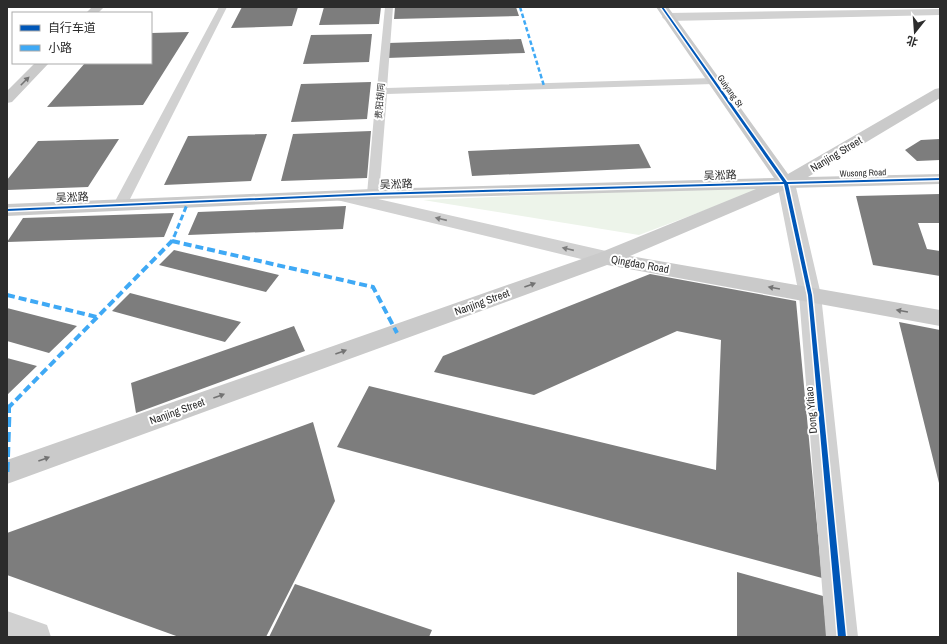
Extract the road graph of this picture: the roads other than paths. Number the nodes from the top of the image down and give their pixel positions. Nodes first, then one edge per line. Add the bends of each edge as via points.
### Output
1 (223, 7) edge
2 (389, 7) edge
3 (665, 12) edge
4 (940, 12) edge
5 (41, 64) edge
6 (713, 81) junction
7 (380, 91) junction
8 (940, 92) edge
9 (7, 99) edge
10 (940, 179) edge
11 (786, 183) junction
12 (372, 194) junction
13 (343, 196) junction
14 (120, 205) junction
15 (7, 210) edge
16 (606, 258) junction
17 (810, 295) junction
18 (940, 318) edge
19 (7, 472) edge
20 (7, 627) edge
21 (35, 637) edge
22 (842, 637) edge

1 - 14 lane
2 - 7 lane, 贵阳胡同
3 - 4 street
3 - 6 street, Guiyang St
9 -> 5 street
6 - 7 lane
6 - 11 street, Guiyang St
7 - 12 lane, 贵阳胡同
8 - 11 street, Nanjing Street
10 - 11 street, Wusong Road
11 - 12 street, 吴淞路
11 - 16 street, Nanjing Street
11 - 17 street, Dong Yitiao
12 - 13 street, 吴淞路
13 - 14 street, 吴淞路
16 -> 13 street, Qingdao Road
14 - 15 street, 吴淞路
17 -> 16 street, Qingdao Road
19 -> 16 street, Nanjing Street
18 -> 17 street, Qingdao Road
17 - 22 street, Dong Yitiao
20 - 21 street

